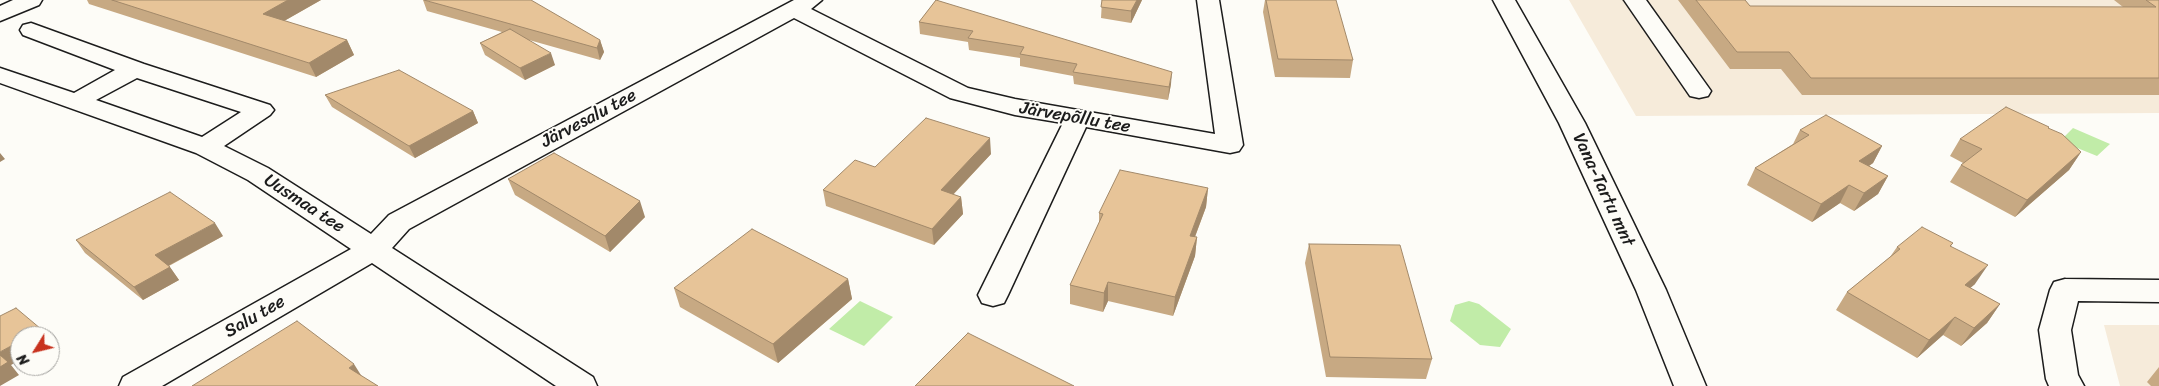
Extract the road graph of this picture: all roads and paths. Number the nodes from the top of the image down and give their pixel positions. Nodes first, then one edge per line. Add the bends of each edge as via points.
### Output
1 (31, 0) edge
2 (1208, 0) edge
3 (1504, 0) edge
4 (1635, 0) edge
5 (803, 4) edge
6 (0, 14) edge
7 (30, 30) dead end
8 (135, 69) junction
9 (0, 75) edge
10 (1699, 91) dead end
11 (75, 102) junction
12 (1078, 118) junction
13 (205, 147) junction
14 (374, 249) junction
15 (2159, 291) edge
16 (993, 295) dead end
17 (135, 386) edge
18 (581, 386) edge
19 (1690, 386) edge
20 (2068, 386) edge

1 - 6 street
2 - 12 street, Järvepõllu tee via 1230,145
3 - 19 street, Vana-Tartu mnt via 1572,123 1651,290
4 - 10 street
5 - 12 street, Järvepõllu tee via 959,94
5 - 14 street, Järvesalu tee via 399,222
7 - 8 street
8 - 11 street
8 - 13 street via 261,110
9 - 11 street, Uusmaa tee
11 - 13 street, Uusmaa tee
12 - 16 street
13 - 14 street, Uusmaa tee via 258,174
14 - 17 street, Salu tee
14 - 18 street, Uusmaa tee
15 - 20 street via 2064,290 2055,330 2062,379

